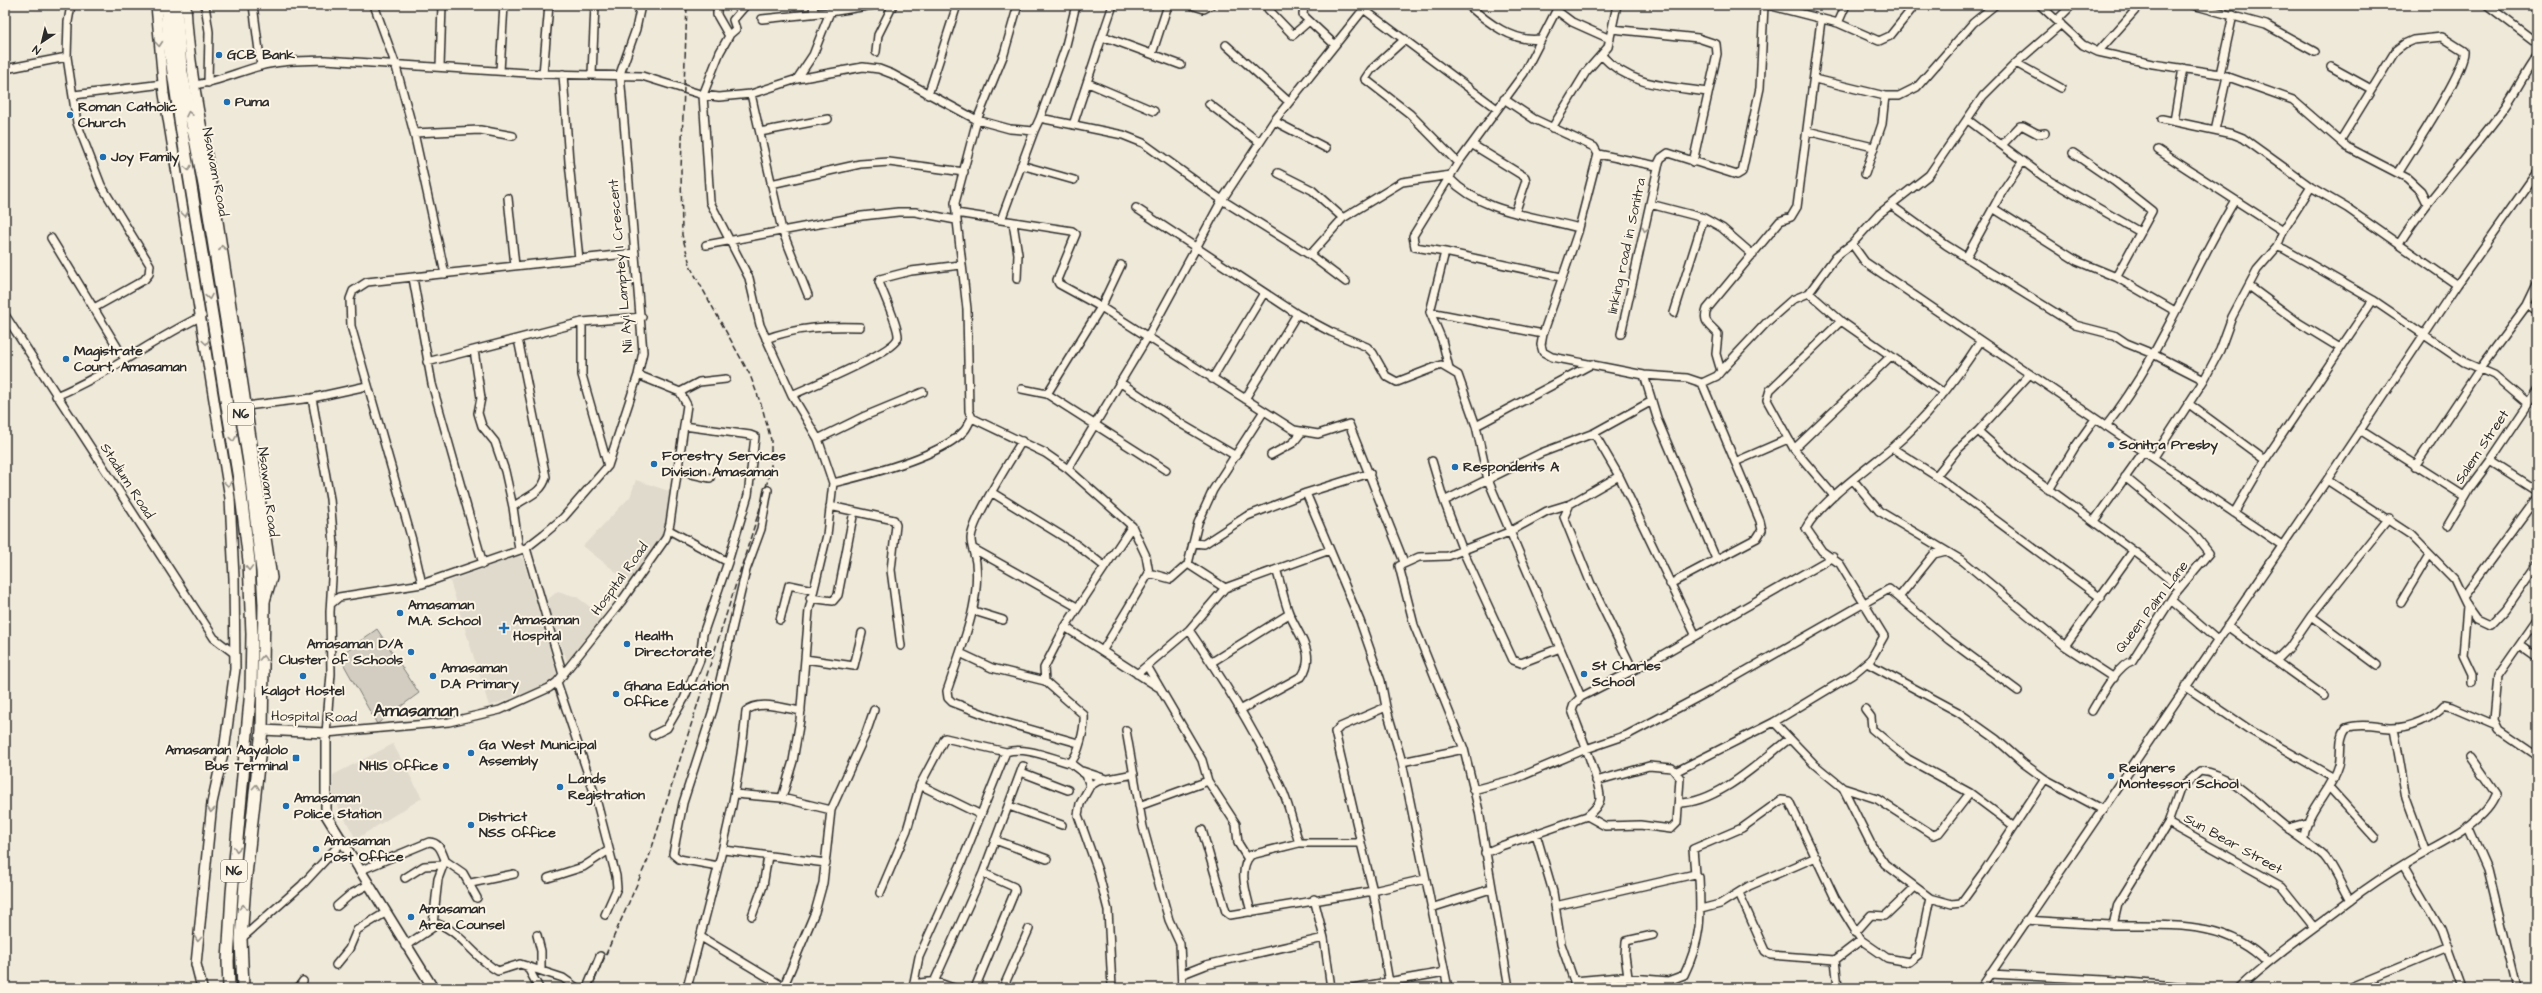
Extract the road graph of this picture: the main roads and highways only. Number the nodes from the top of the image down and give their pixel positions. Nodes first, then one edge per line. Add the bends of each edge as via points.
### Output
1 (156, 5) edge
2 (166, 5) edge
3 (176, 5) edge
4 (186, 5) edge
5 (264, 604) junction
6 (262, 730) junction
7 (201, 987) edge
8 (229, 988) edge
9 (243, 988) edge
10 (433, 988) edge

1 -> 7 main road via 163,84 230,498 234,578 235,654 225,744 212,803 203,889 196,964
2 -> 8 highway, Nsawam Road / N6 via 180,119 239,479 248,561 252,634 250,690 232,893
5 -> 3 highway, Nsawam Road / N6 via 250,469 181,68
5 -> 4 main road via 272,578 214,196 194,85
6 -> 5 highway, Nsawam Road / N6
9 -> 6 highway, Nsawam Road / N6 via 245,884
6 - 10 main road, Hospital Road via 326,734 326,815

